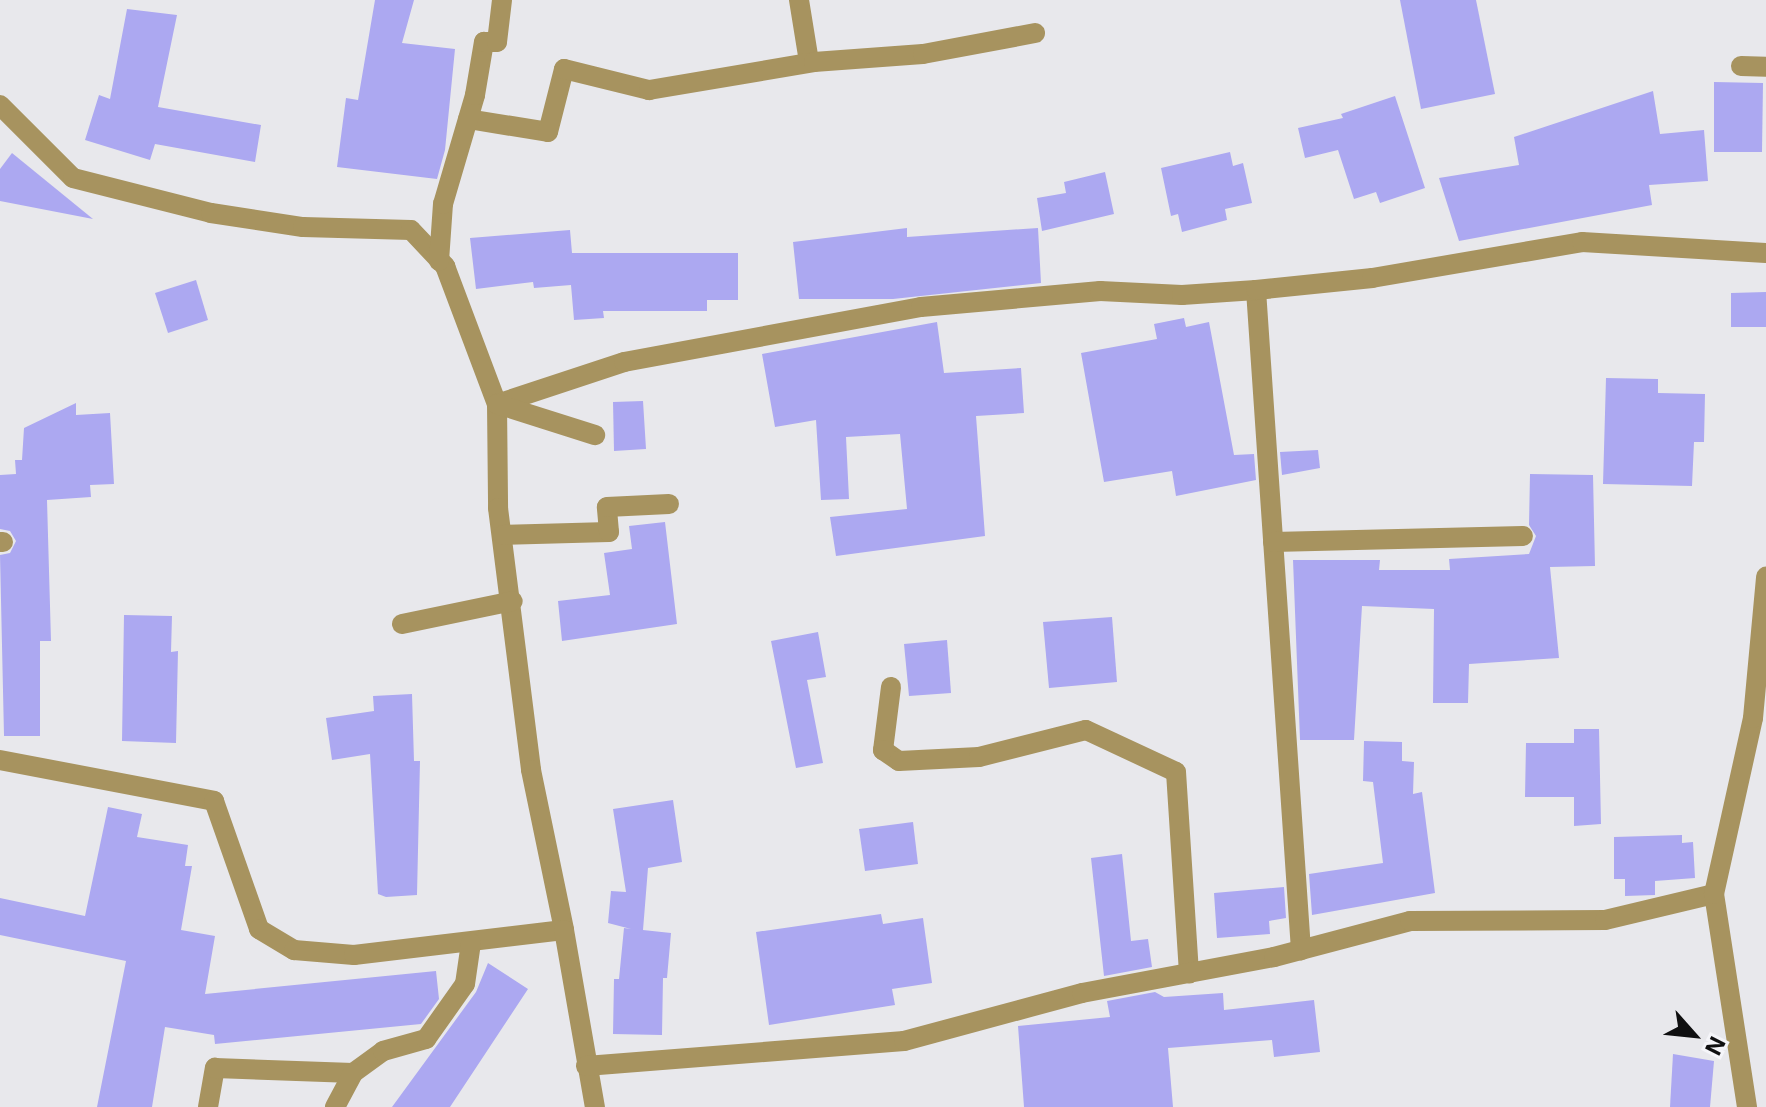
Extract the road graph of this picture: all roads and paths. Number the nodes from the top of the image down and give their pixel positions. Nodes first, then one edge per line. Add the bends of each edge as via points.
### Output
1 (502, 0) edge
2 (799, 0) edge
3 (1035, 33) dead end
4 (809, 62) junction
5 (1741, 66) dead end
6 (1766, 67) edge
7 (0, 105) edge
8 (468, 119) junction
9 (1766, 253) edge
10 (439, 261) junction
11 (1256, 290) junction
12 (497, 404) junction
13 (595, 435) dead end
14 (669, 504) dead end
15 (503, 535) junction
16 (1523, 536) dead end
17 (1273, 542) junction
18 (1766, 577) edge
19 (513, 601) junction
20 (402, 624) dead end
21 (891, 687) dead end
22 (0, 760) edge
23 (1714, 894) junction
24 (564, 930) junction
25 (471, 943) junction
26 (1301, 950) junction
27 (1189, 974) junction
28 (586, 1066) junction
29 (353, 1073) junction
30 (208, 1107) edge
31 (335, 1107) edge
32 (595, 1107) edge
33 (1747, 1107) edge

1 - 8 street via 497,42 484,42
2 - 4 street
3 - 4 street via 923,54
4 - 8 street via 649,90 564,69 548,132
5 - 6 street
7 - 10 street via 73,178 226,215 303,227 411,230
8 - 10 street via 443,204
9 - 11 street via 1582,242 1372,278
10 - 12 street via 466,316
11 - 12 street via 1182,295 1100,291 921,307 624,362
11 - 17 street
12 - 13 street
12 - 15 street
14 - 15 street via 607,507 609,532
15 - 19 street
16 - 17 street
17 - 26 street
18 - 23 street via 1753,718
19 - 20 street
19 - 24 street via 531,770
21 - 27 street via 883,750 899,761 979,757 1086,730 1176,772
22 - 25 street via 214,801 259,929 294,950 354,955
23 - 26 street via 1605,920 1410,921
23 - 33 street
24 - 25 street
24 - 28 street
25 - 29 street via 465,984 426,1039 383,1051
26 - 27 street
27 - 28 street via 1082,993 904,1041
28 - 32 street
29 - 30 street via 215,1068
29 - 31 street

